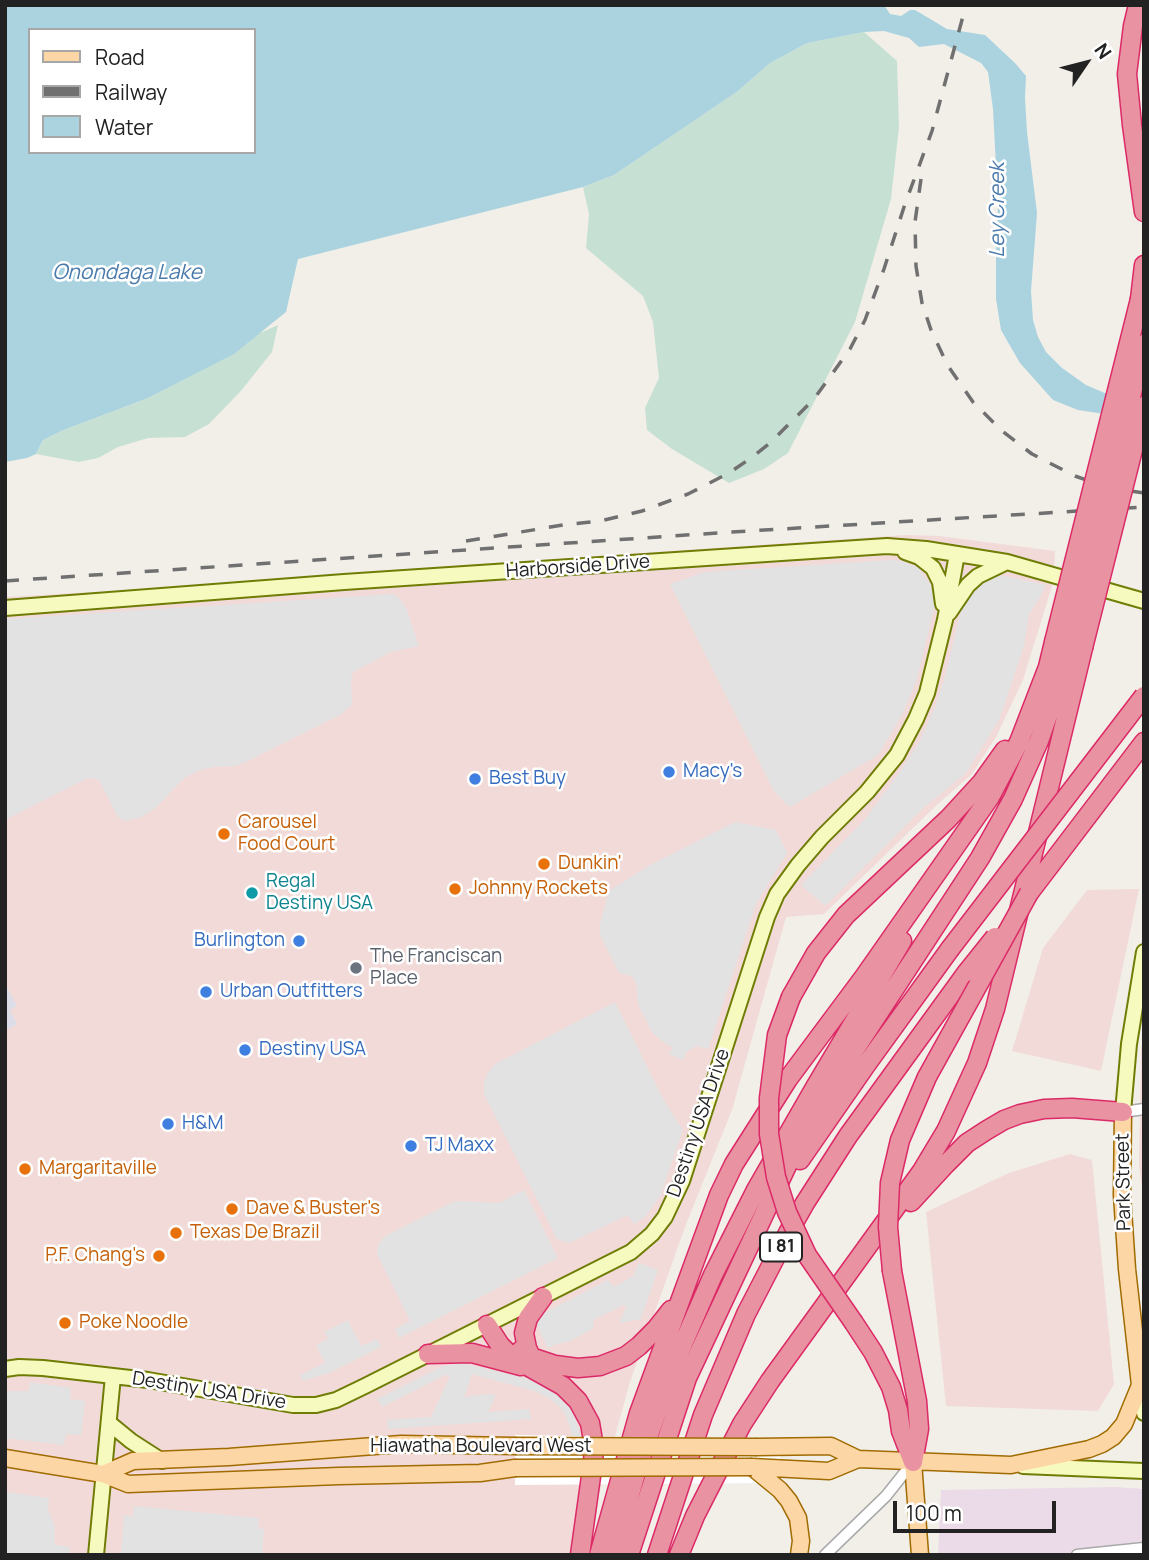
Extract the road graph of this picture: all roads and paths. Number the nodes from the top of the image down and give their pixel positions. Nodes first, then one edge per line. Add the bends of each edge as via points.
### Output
1 (1140, 5) edge
2 (1144, 10) edge
3 (1144, 212) edge
4 (1144, 265) edge
5 (1142, 294) edge
6 (1144, 344) edge
7 (1144, 406) edge
8 (887, 546) junction
9 (957, 554) junction
10 (1007, 562) junction
11 (1144, 601) edge
12 (5, 608) edge
13 (945, 620) junction
14 (1069, 645) junction
15 (1144, 696) edge
16 (1035, 703) junction
17 (1144, 742) edge
18 (958, 844) junction
19 (1028, 893) junction
20 (1144, 952) edge
21 (1144, 1109) edge
22 (1123, 1112) junction
23 (856, 1262) junction
24 (732, 1282) junction
25 (685, 1286) junction
26 (543, 1297) junction
27 (491, 1323) junction
28 (428, 1354) junction
29 (532, 1363) junction
30 (5, 1369) edge
31 (113, 1376) junction
32 (1140, 1385) junction
33 (1144, 1413) edge
34 (109, 1423) junction
35 (5, 1458) edge
36 (858, 1459) junction
37 (162, 1461) junction
38 (913, 1462) junction
39 (1011, 1465) junction
40 (751, 1467) junction
41 (1144, 1471) edge
42 (103, 1474) junction
43 (1144, 1548) edge
44 (96, 1555) edge
45 (580, 1555) edge
46 (599, 1555) edge
47 (617, 1555) edge
48 (629, 1555) edge
49 (657, 1555) edge
50 (680, 1555) edge
51 (799, 1555) edge
52 (825, 1555) edge
53 (920, 1555) edge
54 (1077, 1555) edge

1 - 2 highway
1 - 3 highway via 1128,74
4 - 5 highway
5 - 14 highway, bridge
6 - 14 highway, bridge
7 - 14 highway, bridge
8 - 9 street, Harborside Drive
8 - 12 street, Harborside Drive
8 - 13 street via 919,557 933,568 940,582
9 - 10 street, Harborside Drive
9 - 13 street, Destiny USA Drive
10 - 11 street, Harborside Drive
10 - 13 street via 968,585
13 - 26 street, Destiny USA Drive via 927,693 897,755 806,856 767,916 682,1181 665,1217 631,1252
14 - 16 highway via 1048,667
14 - 23 highway via 995,1009 977,1063 922,1171
14 - 24 highway via 1055,695 1013,799 972,870 808,1121
15 - 24 highway, I 81, bridge via 950,950 807,1148
16 - 18 highway via 990,797
16 - 38 highway, bridge via 982,782 846,915 816,953 791,997 778,1035 769,1098 776,1178 807,1255 873,1352 891,1387
17 - 19 highway, I 81
18 - 25 highway via 755,1129 719,1195
18 - 47 highway via 763,1178 713,1275 672,1369 639,1463
19 - 38 highway, bridge via 927,1077 900,1140 890,1183 892,1270 917,1401 919,1429
19 - 49 highway, I 81, bridge via 848,1136 788,1233 746,1314 708,1403
20 - 22 street, Park Street
21 - 22 street
22 - 23 highway via 1044,1109 987,1129 946,1164
22 - 32 main road, Park Street via 1122,1195
23 - 50 highway via 742,1424
24 - 48 highway, I 81 via 687,1378
25 - 29 highway via 656,1329 626,1356 578,1368
25 - 46 highway via 639,1413
26 - 27 street, Destiny USA Drive
26 - 29 highway via 524,1333
27 - 28 street, Destiny USA Drive
27 - 29 highway
28 - 29 highway via 472,1353
28 - 31 street, Destiny USA Drive via 343,1397 316,1405
29 - 45 highway via 578,1401 590,1423 593,1462
30 - 31 street
31 - 34 street, Destiny USA Drive
32 - 33 street, Park Street
32 - 39 main road, Hiawatha Boulevard West via 1124,1424 1102,1444
34 - 37 street
34 - 42 street, Destiny USA Drive
35 - 42 main road, Hiawatha Boulevard West
36 - 37 main road, Hiawatha Boulevard West, bridge via 831,1446 401,1444
36 - 38 main road, Hiawatha Boulevard West
36 - 40 main road, Hiawatha Boulevard West via 829,1471
37 - 42 main road, Hiawatha Boulevard West via 133,1461
38 - 39 main road, Hiawatha Boulevard West
38 - 52 street via 886,1496
38 - 53 main road
39 - 41 street
40 - 42 main road, Hiawatha Boulevard West, bridge via 514,1468 480,1473 128,1484
40 - 51 main road via 789,1501 798,1518
42 - 44 street, Destiny USA Drive
43 - 54 street

